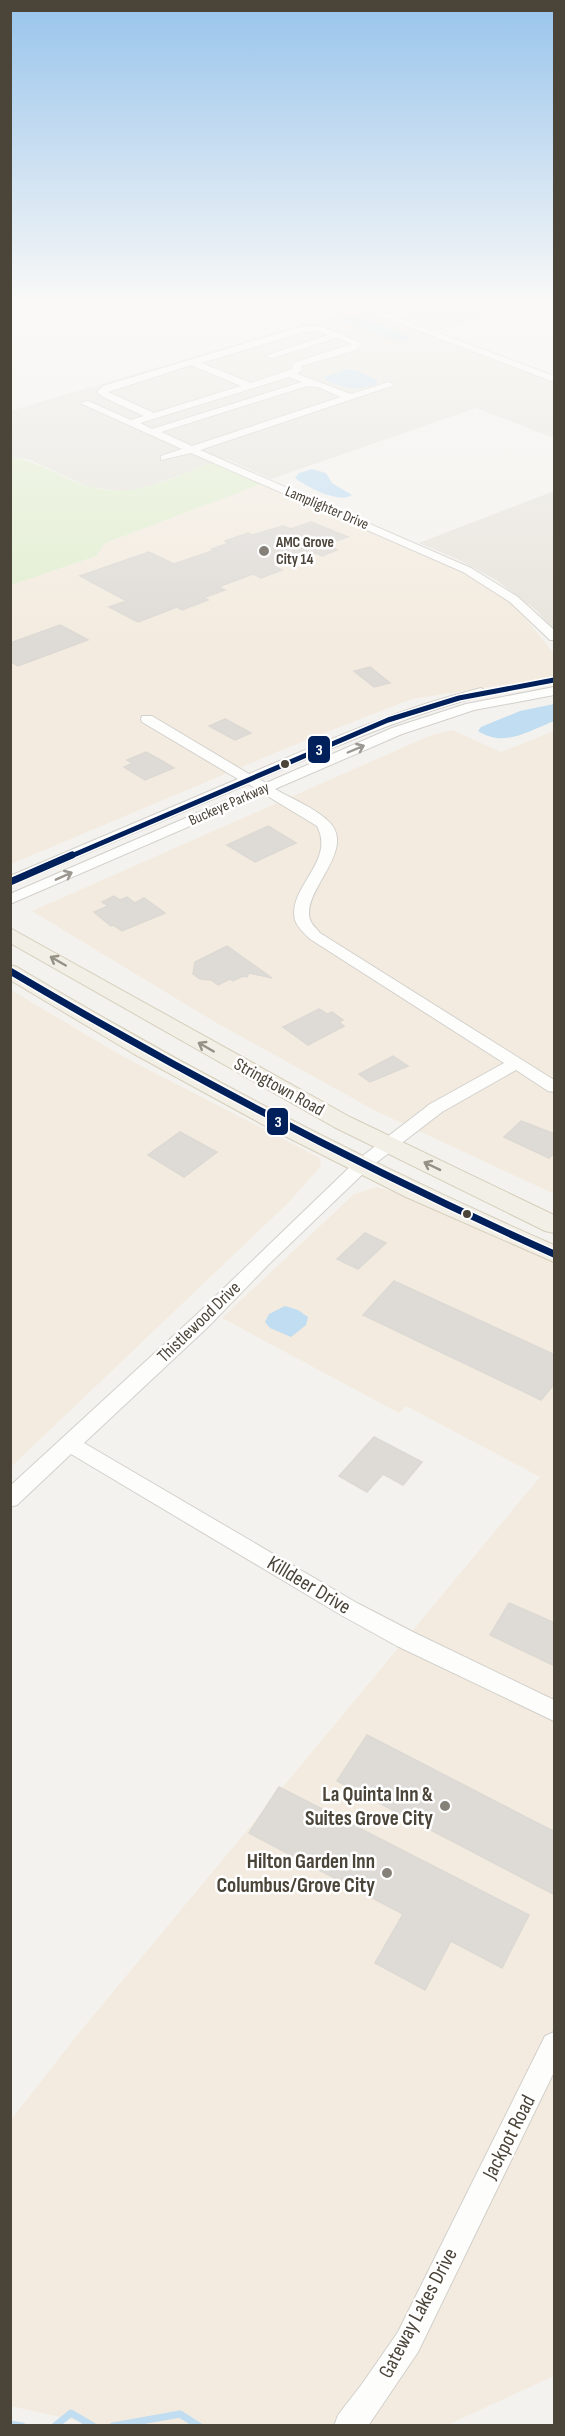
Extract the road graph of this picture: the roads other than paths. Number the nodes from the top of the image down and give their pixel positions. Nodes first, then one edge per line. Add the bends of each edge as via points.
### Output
1 (118, 418) edge
2 (147, 418) edge
3 (197, 418) edge
4 (291, 418) edge
5 (130, 423) junction
6 (173, 425) junction
7 (152, 432) junction
8 (213, 443) junction
9 (193, 450) junction
10 (165, 458) dead end
11 (555, 638) edge
12 (555, 680) edge
13 (555, 691) edge
14 (147, 719) dead end
15 (247, 779) junction
16 (264, 789) junction
17 (10, 882) edge
18 (10, 900) edge
19 (10, 934) edge
20 (10, 971) edge
21 (516, 1063) junction
22 (171, 1066) junction
23 (555, 1087) edge
24 (387, 1144) junction
25 (362, 1165) junction
26 (522, 1210) junction
27 (555, 1225) edge
28 (555, 1254) edge
29 (70, 1444) junction
30 (10, 1499) edge
31 (555, 1711) edge
32 (555, 2045) edge
33 (464, 2228) joint
34 (349, 2426) edge

1 - 5 street, Lamplighter Drive
2 - 5 street
3 - 6 street
4 - 8 street
5 - 7 street, Lamplighter Drive
6 - 7 street
6 - 8 street
7 - 9 street, Lamplighter Drive
8 - 9 street
9 - 10 street
9 - 11 street, Lamplighter Drive via 468,570 501,588 537,616
12 - 15 street, Buckeye Parkway via 431,705
16 -> 13 street, Buckeye Parkway via 422,722 490,703
14 - 15 street
15 - 16 street
15 - 17 street, Buckeye Parkway
18 -> 16 street, Buckeye Parkway
16 - 21 street via 323,823 331,833 331,843 304,908 303,920 308,929
24 -> 19 main road, Stringtown Road via 216,1053
20 - 22 main road, Stringtown Road
21 - 23 street
21 - 24 street, Thistlewood Drive via 436,1108
22 - 24 main road via 205,1073 301,1111 349,1137
22 - 25 main road, Stringtown Road
24 - 25 street, Thistlewood Drive
26 -> 24 main road, Stringtown Road
25 - 26 main road via 411,1174 493,1206
25 - 28 main road, Stringtown Road
25 - 29 street, Thistlewood Drive
26 - 27 main road, Stringtown Road
29 - 30 street, Thistlewood Drive
29 - 31 street, Killdeer Drive via 349,1609
32 - 33 street, Jackpot Road
33 - 34 street, Gateway Lakes Drive via 408,2342

